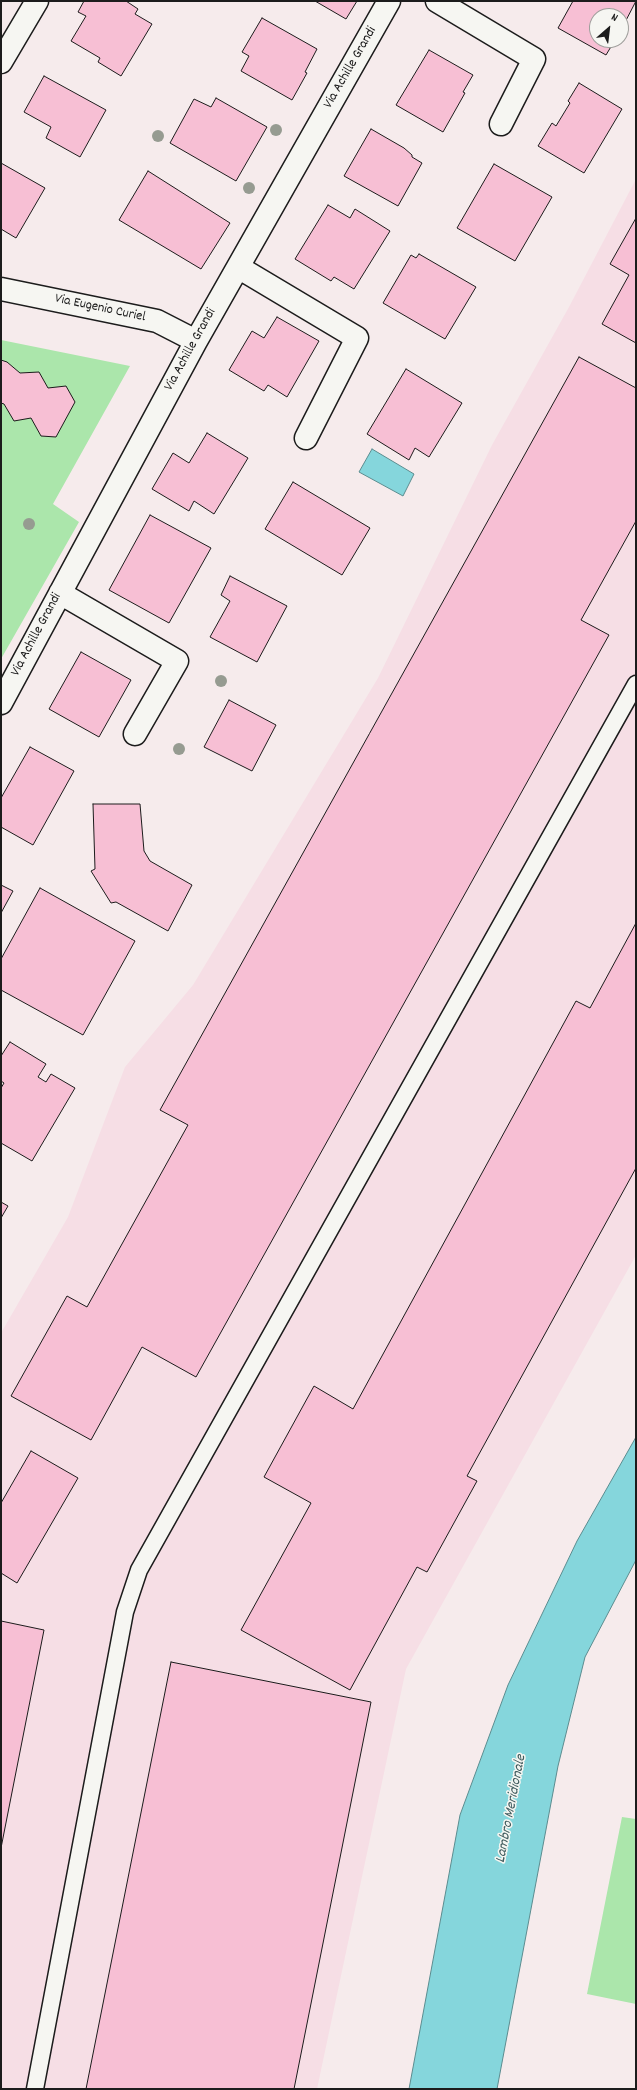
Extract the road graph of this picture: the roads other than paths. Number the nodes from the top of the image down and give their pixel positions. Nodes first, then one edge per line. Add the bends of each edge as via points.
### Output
1 (37, 1) edge
2 (390, 1) edge
3 (437, 1) edge
4 (1, 62) edge
5 (501, 124) dead end
6 (238, 267) junction
7 (1, 289) edge
8 (196, 341) junction
9 (306, 438) dead end
10 (60, 593) junction
11 (636, 684) edge
12 (1, 703) edge
13 (135, 734) dead end
14 (35, 2089) edge

1 - 4 street
2 - 6 street, Via Achille Grandi
3 - 5 street via 534,59
6 - 8 street, Via Achille Grandi
6 - 9 street via 358,338
7 - 8 street, Via Eugenio Curiel via 157,321
8 - 10 street, Via Achille Grandi
10 - 12 street, Via Achille Grandi
10 - 13 street via 177,661
11 - 14 lane via 139,1570 125,1612

